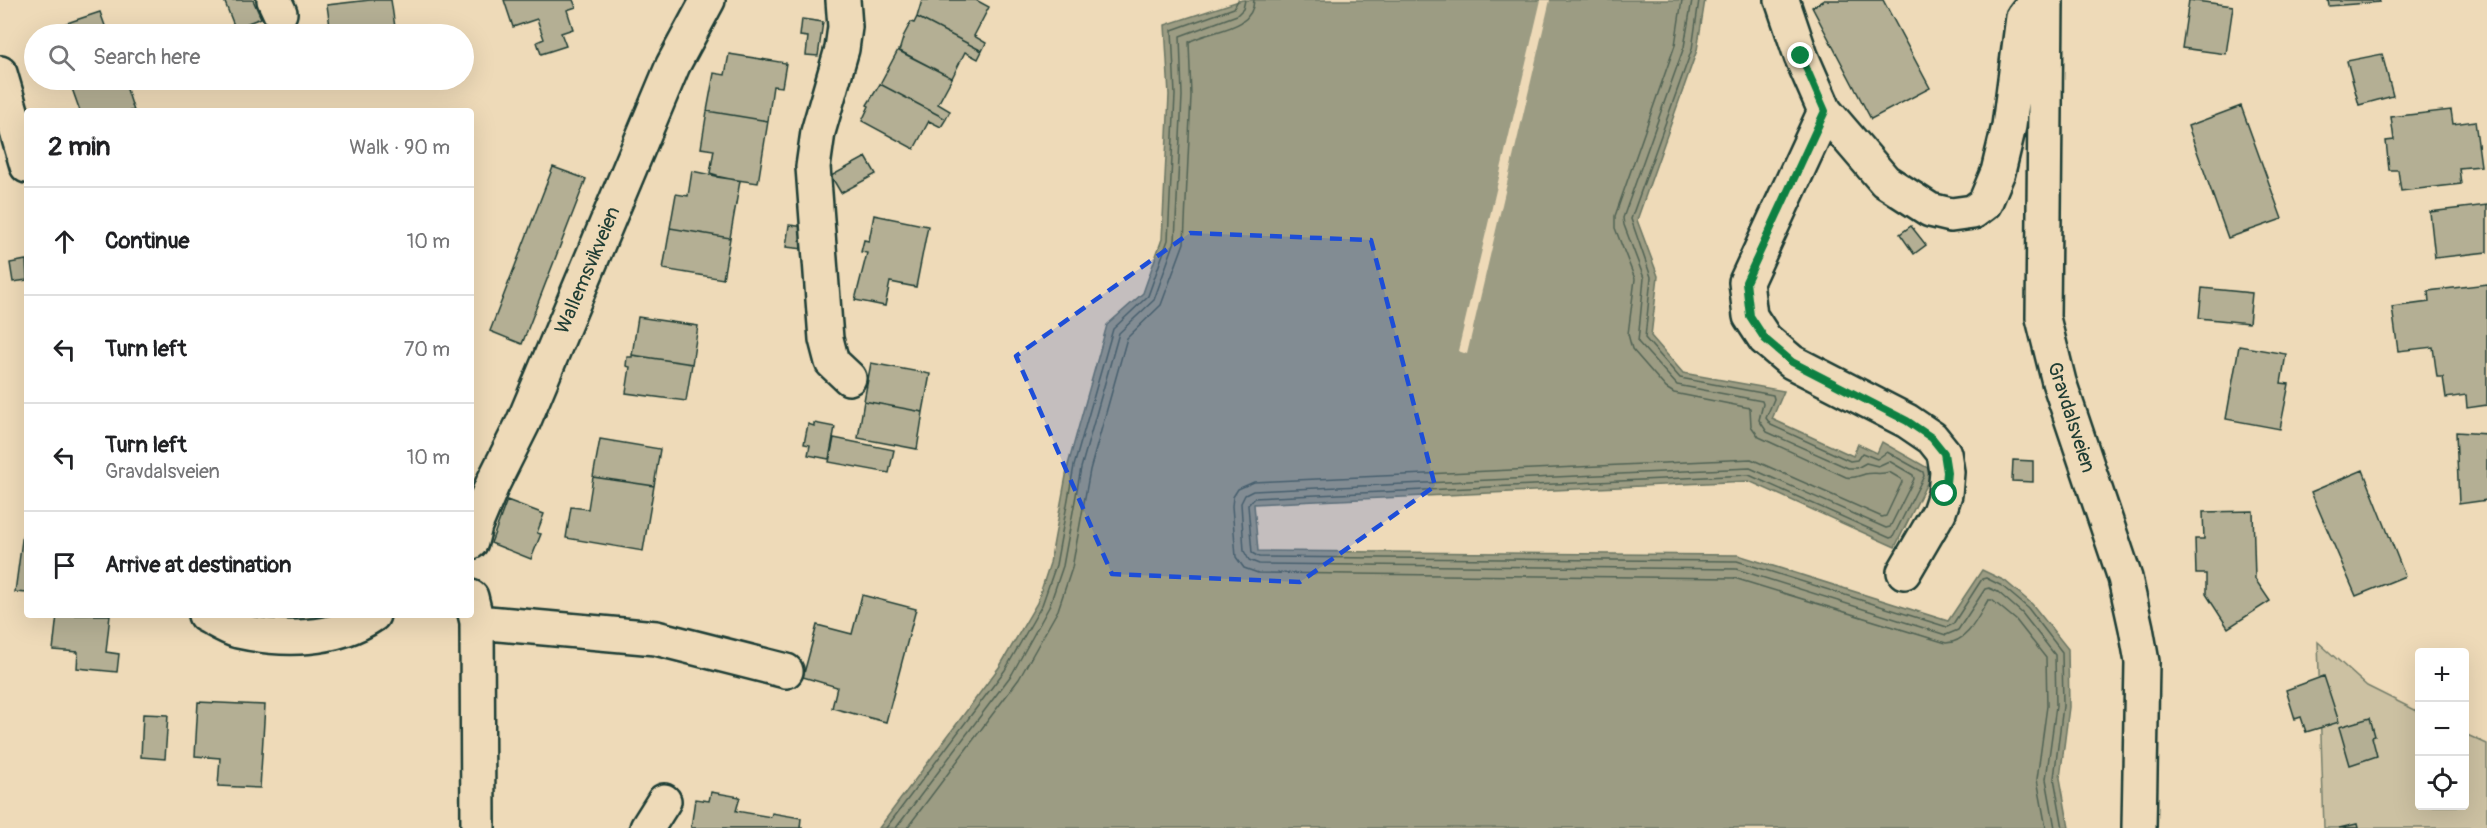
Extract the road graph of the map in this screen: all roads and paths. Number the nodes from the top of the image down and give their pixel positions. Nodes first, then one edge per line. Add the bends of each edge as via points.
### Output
1 (708, 0) edge
2 (843, 0) edge
3 (1782, 0) edge
4 (2036, 0) edge
5 (2046, 0) edge
6 (0, 73) edge
7 (1825, 111) junction
8 (24, 156) edge
9 (849, 378) dead end
10 (493, 483) junction
11 (474, 511) edge
12 (474, 530) edge
13 (1904, 572) dead end
14 (474, 609) edge
15 (211, 618) edge
16 (366, 618) edge
17 (786, 671) dead end
18 (478, 828) edge
19 (2139, 828) edge

1 - 10 street, Wallemsvikveien via 673,65 523,423
2 - 9 street via 842,49 818,132 813,167 826,339 832,362
3 - 7 street
4 - 7 street via 2023,17 2009,126 1998,172 1985,203 1973,212 1951,215 1930,210 1885,181
5 - 19 street, Gravdalsveien via 2043,318 2059,382 2125,578 2136,628 2142,662
6 - 8 street
7 - 13 street via 1746,282 1750,316 1765,339 1792,362 1907,421 1932,438 1944,453 1947,472 1939,512
10 - 11 street
10 - 12 street, Wallemsvikveien
14 - 17 street via 656,638
14 - 18 street
15 - 16 street via 237,630 304,637 334,633

